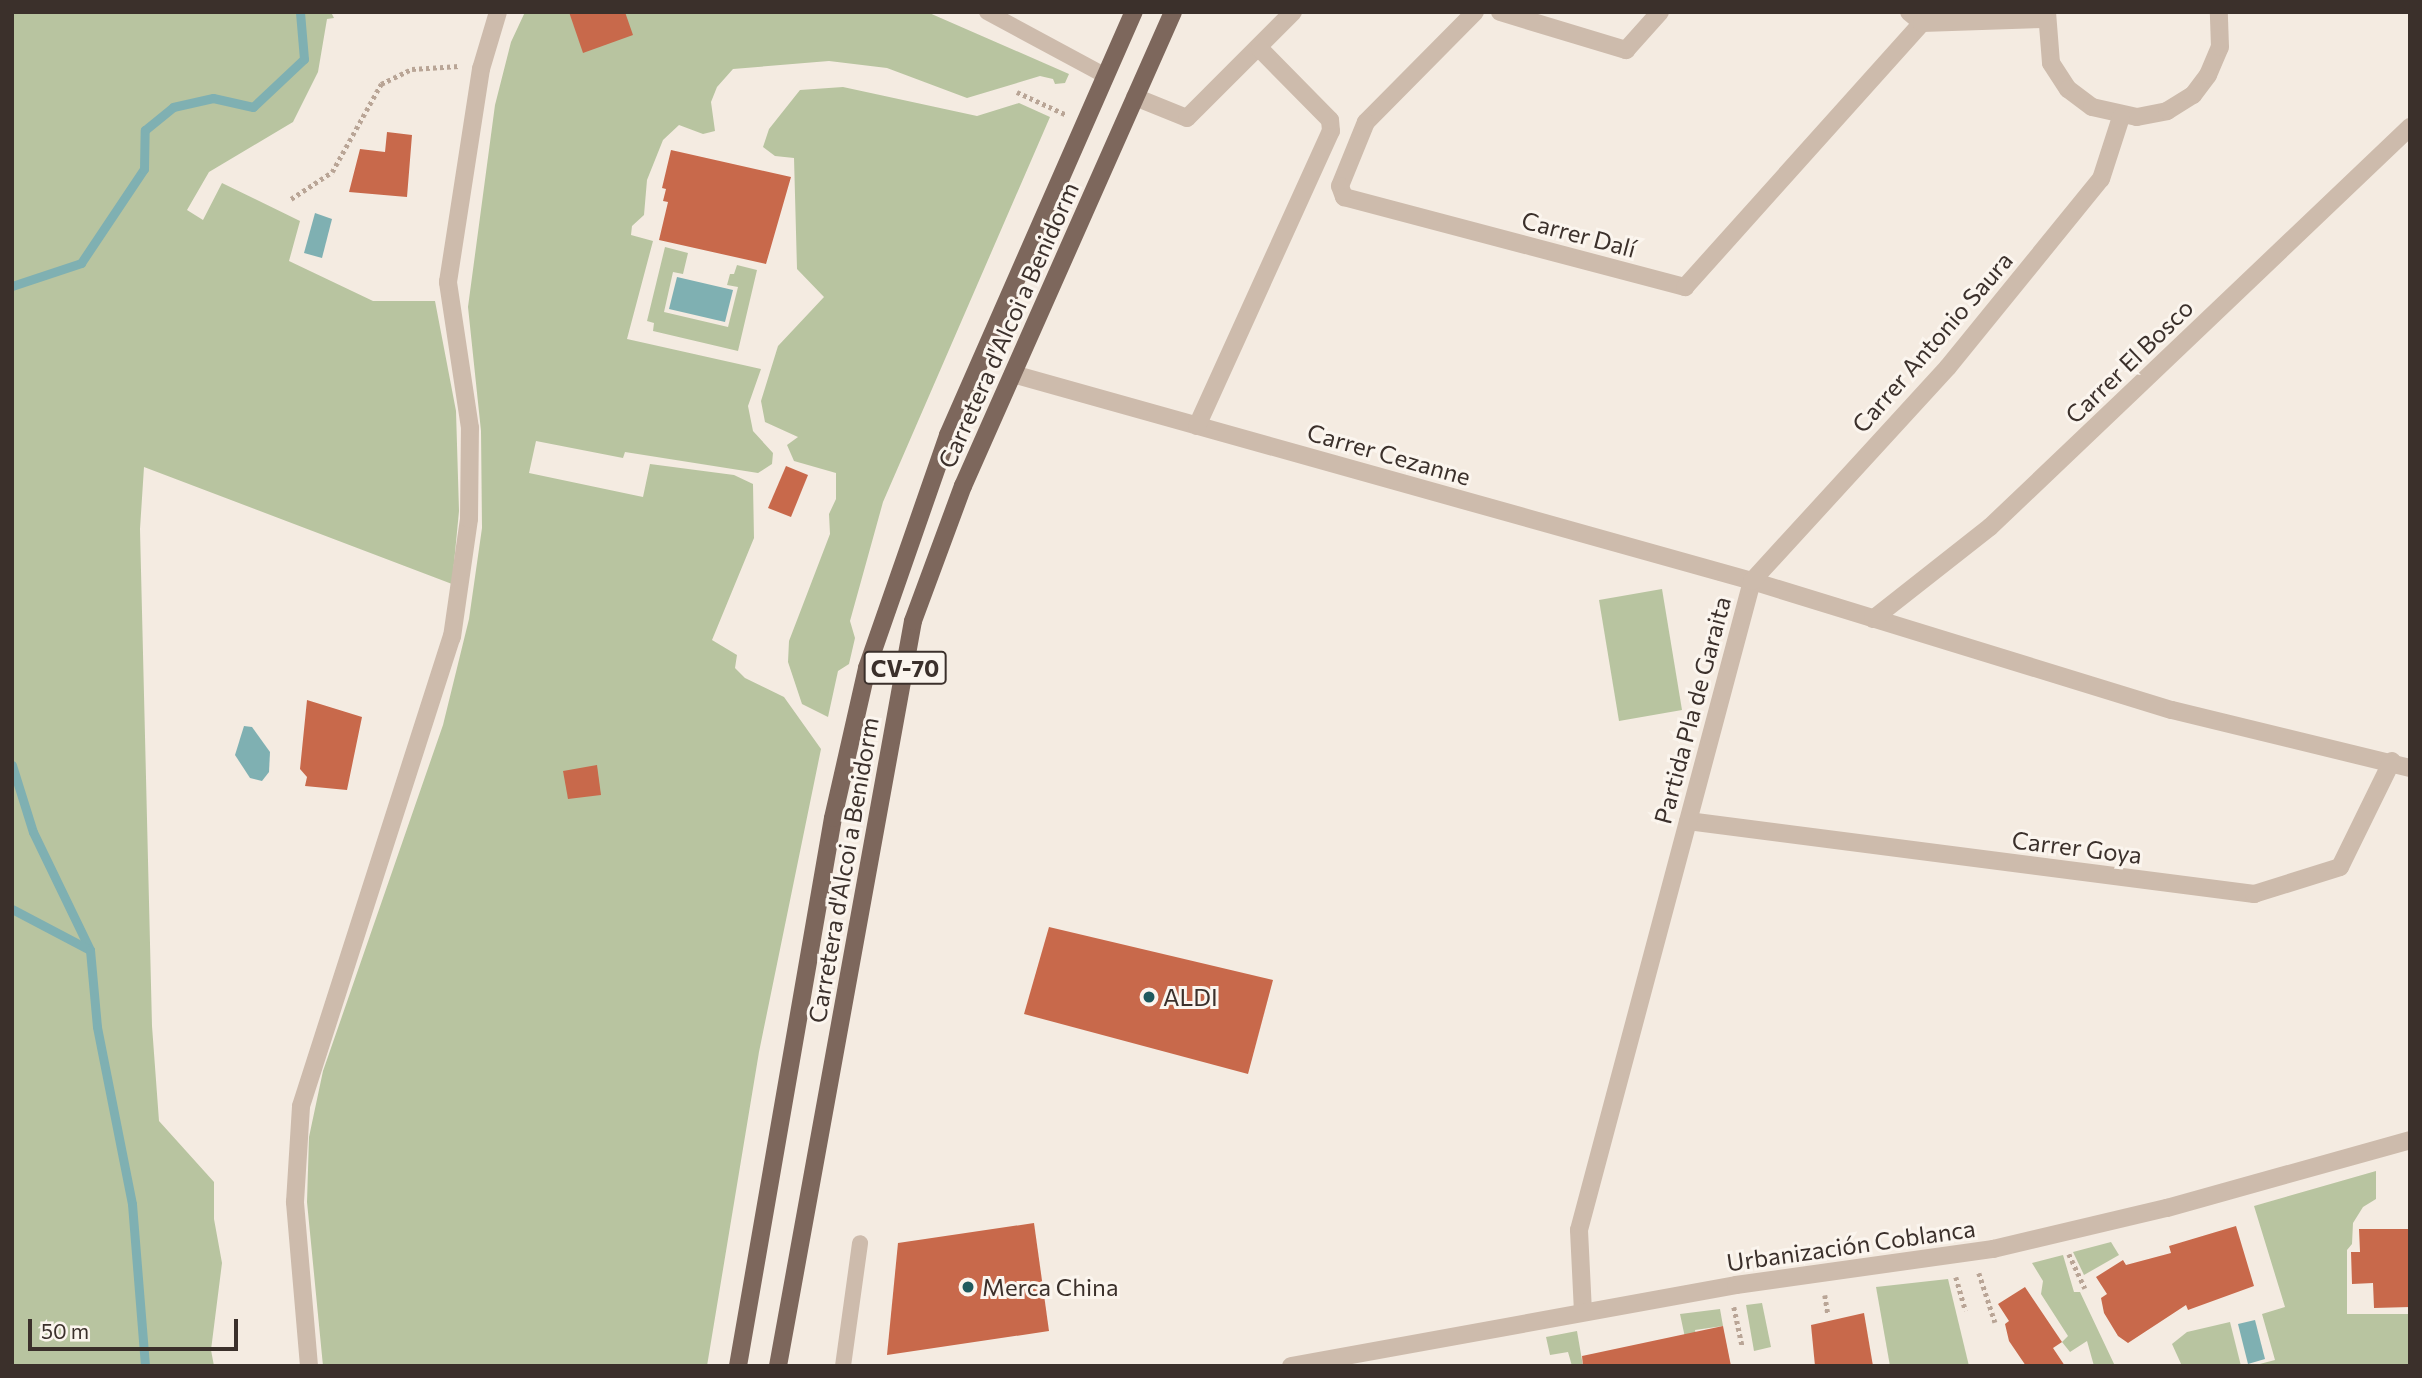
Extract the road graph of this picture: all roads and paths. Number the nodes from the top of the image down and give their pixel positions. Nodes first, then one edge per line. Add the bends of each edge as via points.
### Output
1 (498, 12) edge
2 (987, 12) edge
3 (1134, 12) edge
4 (1172, 12) edge
5 (1293, 12) edge
6 (1475, 12) edge
7 (1500, 12) edge
8 (1660, 12) edge
9 (2219, 12) edge
10 (2046, 15) edge
11 (1916, 18) edge
12 (1260, 48) junction
13 (481, 69) junction
14 (1106, 76) junction
15 (1017, 92) dead end
16 (1135, 96) junction
17 (2121, 117) junction
18 (1084, 123) junction
19 (2410, 127) edge
20 (291, 199) dead end
21 (1013, 374) junction
22 (1198, 426) junction
23 (1752, 582) junction
24 (1873, 619) junction
25 (2392, 761) junction
26 (2410, 768) edge
27 (1688, 821) junction
28 (2410, 1140) edge
29 (2062, 1233) junction
30 (860, 1243) dead end
31 (1974, 1252) junction
32 (1951, 1256) junction
33 (1731, 1286) junction
34 (2085, 1288) dead end
35 (1966, 1311) dead end
36 (1583, 1312) junction
37 (1995, 1322) dead end
38 (1742, 1346) dead end
39 (309, 1366) edge
40 (738, 1366) edge
41 (778, 1366) edge
42 (843, 1366) edge
43 (1292, 1366) edge

1 - 13 street
2 - 14 lane
3 - 14 main road, Carretera d'Alcoi a Benidorm / CV-70
4 - 16 main road, Carretera d'Alcoi a Benidorm / CV-70
5 - 12 street
6 - 11 street, Carrer Dalí via 1366,122 1340,186 1345,197 1685,287
7 - 8 street via 1626,50
9 - 17 street via 2220,47 2193,95 2167,111
10 - 11 street, Carrer Dalí
10 - 17 street via 2051,63 2068,89 2092,107
12 - 16 street via 1187,118
12 - 22 street via 1330,120 1331,131
13 - 20 path via 436,65 412,69 382,84 332,172
13 - 39 street via 448,282 470,428 469,519 452,637 301,1106 295,1202
14 - 18 main road, Carretera d'Alcoi a Benidorm / CV-70
15 - 18 path
16 - 21 main road, Carretera d'Alcoi a Benidorm / CV-70
17 - 23 street, Carrer Antonio Saura via 2101,179 1948,367
18 - 40 main road, Carretera d'Alcoi a Benidorm / CV-70 via 948,435 867,668 833,818
19 - 24 street, Carrer El Bosco via 1990,527
21 - 22 street, Carrer Cezanne
21 - 41 main road, Carretera d'Alcoi a Benidorm / CV-70 via 963,486 913,621
22 - 23 street, Carrer Cezanne
23 - 24 street, Partida Pla de Garaita
23 - 27 street, Partida Pla de Garaita
24 - 25 street, Partida Pla de Garaita via 2172,710
25 - 26 street, Partida Pla de Garaita
25 - 27 street, Carrer Goya via 2340,867 2254,894
27 - 36 street, Partida Pla de Garaita via 1579,1230
28 - 29 street, Urbanización Coblanca
29 - 31 street, Urbanización Coblanca
29 - 34 path
30 - 42 lane
31 - 32 street, Urbanización Coblanca
31 - 37 path
32 - 33 street, Urbanización Coblanca
32 - 35 path
33 - 36 street, Urbanización Coblanca
33 - 38 path
36 - 43 street, Urbanización Coblanca

